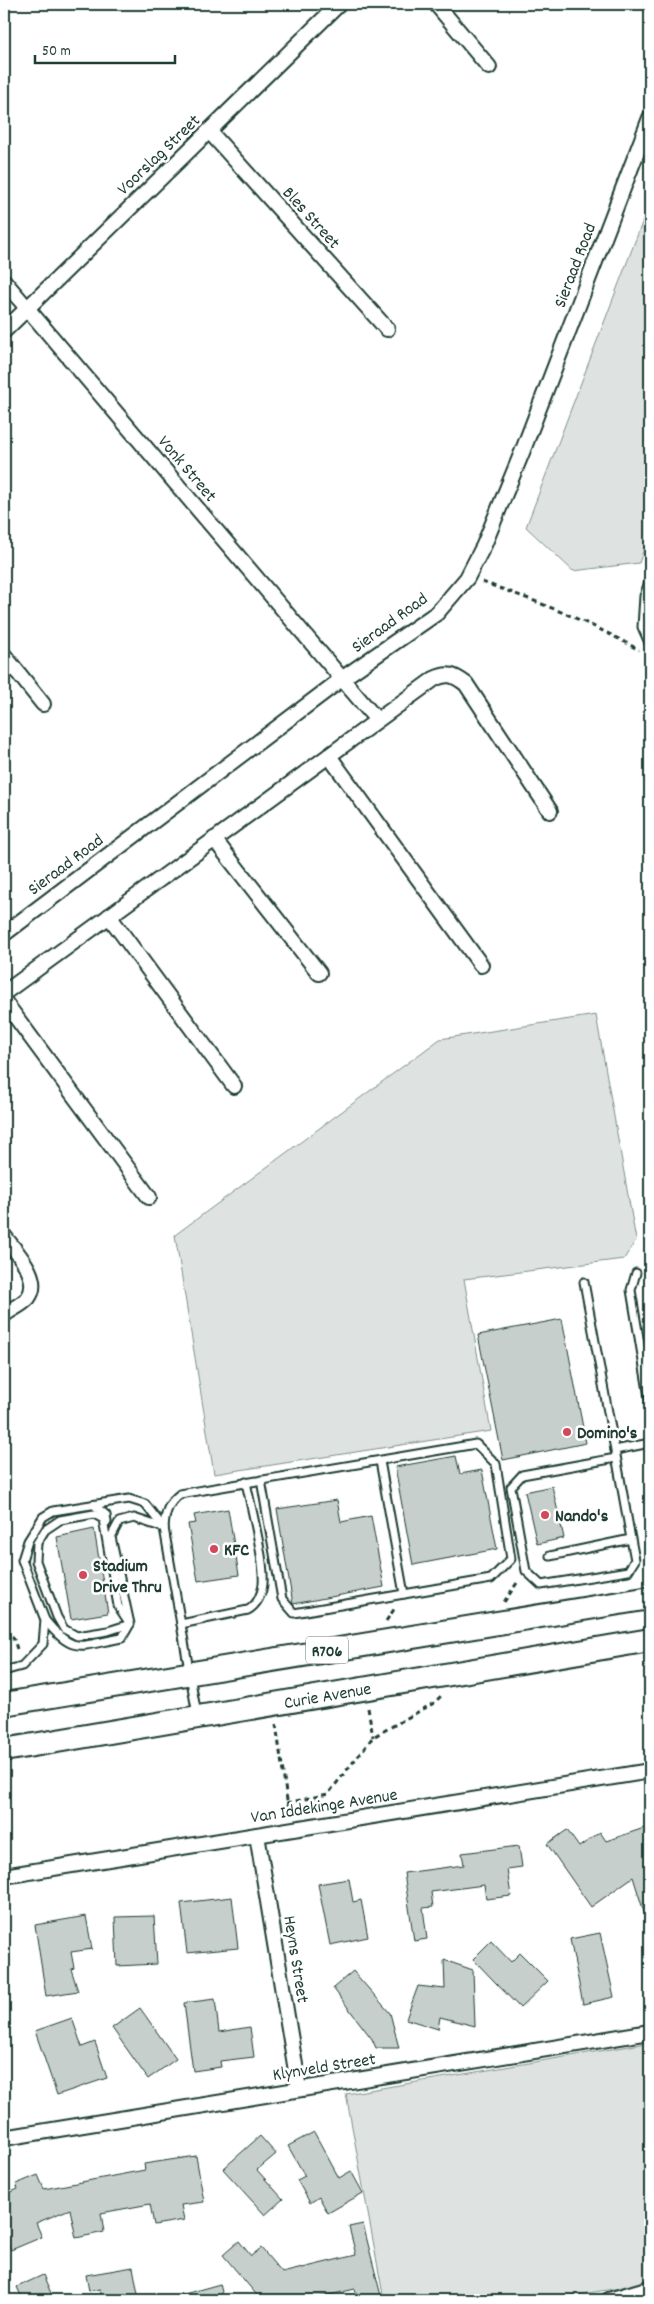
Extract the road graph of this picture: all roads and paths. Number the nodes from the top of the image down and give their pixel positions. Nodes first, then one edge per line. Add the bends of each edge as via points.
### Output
1 (339, 4) edge
2 (436, 4) edge
3 (489, 68) dead end
4 (650, 118) edge
5 (209, 131) junction
6 (4, 281) edge
7 (27, 308) junction
8 (387, 329) dead end
9 (4, 331) edge
10 (467, 578) junction
11 (650, 579) edge
12 (650, 645) edge
13 (643, 652) dead end
14 (4, 655) edge
15 (343, 678) junction
16 (43, 704) dead end
17 (377, 720) junction
18 (329, 756) junction
19 (550, 811) dead end
20 (214, 840) junction
21 (109, 916) junction
22 (4, 934) edge
23 (481, 965) dead end
24 (319, 973) dead end
25 (4, 994) edge
26 (4, 1001) edge
27 (234, 1086) dead end
28 (148, 1197) dead end
29 (4, 1236) edge
30 (636, 1273) dead end
31 (584, 1282) dead end
32 (5, 1314) dead end
33 (650, 1403) edge
34 (650, 1443) edge
35 (615, 1450) junction
36 (616, 1458) junction
37 (380, 1461) junction
38 (262, 1480) junction
39 (246, 1482) junction
40 (94, 1505) junction
41 (164, 1528) junction
42 (111, 1537) junction
43 (631, 1539) junction
44 (550, 1556) dead end
45 (404, 1594) junction
46 (650, 1598) edge
47 (45, 1620) junction
48 (130, 1624) junction
49 (181, 1624) junction
50 (650, 1640) edge
51 (4, 1671) edge
52 (190, 1672) junction
53 (4, 1704) edge
54 (198, 1717) junction
55 (4, 1750) edge
56 (650, 1771) edge
57 (257, 1835) junction
58 (4, 1876) edge
59 (650, 2032) edge
60 (300, 2090) junction
61 (4, 2138) edge
62 (650, 2288) edge
63 (609, 2300) edge

1 - 5 street, Voorslag Street
2 - 3 street
4 - 10 street, Sieraad Road via 523,450
5 - 7 street, Voorslag Street
5 - 8 street, Bles Street
6 - 7 street, Vonk Street
7 - 9 street, Voorslag Street
7 - 15 street, Vonk Street
10 - 13 path via 540,602
10 - 15 street, Sieraad Road via 437,613
11 - 12 lane via 644,596 642,627
14 - 16 street
15 - 17 street, Vonk Street
15 - 22 street, Sieraad Road
17 - 18 street
17 - 19 street via 434,679 446,673 456,676 477,698
18 - 20 street
18 - 23 street
20 - 21 street
20 - 24 street
21 - 25 street
21 - 27 street
26 - 28 street
29 - 32 street via 32,1281 27,1299
30 - 33 lane via 631,1290
31 - 35 lane
34 - 35 lane
35 - 36 lane
36 - 43 lane
36 - 43 lane via 522,1475 512,1487 526,1571 542,1585 628,1570 635,1560
37 - 38 lane
37 - 45 lane
37 - 45 lane via 476,1444 496,1464 511,1558 491,1579
38 - 39 lane
38 - 45 lane via 282,1599 294,1613
39 - 41 lane via 180,1494 168,1506
39 - 49 lane via 263,1573 261,1593 248,1610
40 - 41 lane via 129,1499 145,1504
40 - 42 lane via 106,1515
40 - 47 lane via 53,1511 43,1518 28,1541 22,1560
41 - 42 lane via 134,1518 119,1522
41 - 49 lane
42 - 48 lane
43 - 44 lane
46 - 52 main road, R706
47 - 48 lane via 60,1639 75,1646 122,1638
47 - 51 lane via 43,1644 22,1666
48 - 48 lane via 77,1636 64,1629 36,1561 37,1543 45,1530 60,1520 94,1514 103,1519 118,1606
49 - 52 lane
50 - 54 main road, Curie Avenue
52 - 53 main road, R706
52 - 54 lane
54 - 55 main road, Curie Avenue
56 - 57 street, Van Iddekinge Avenue
57 - 58 street, Van Iddekinge Avenue
57 - 60 street, Heyns Street
59 - 60 street, Klynveld Street
60 - 61 street, Klynveld Street
62 - 63 street

